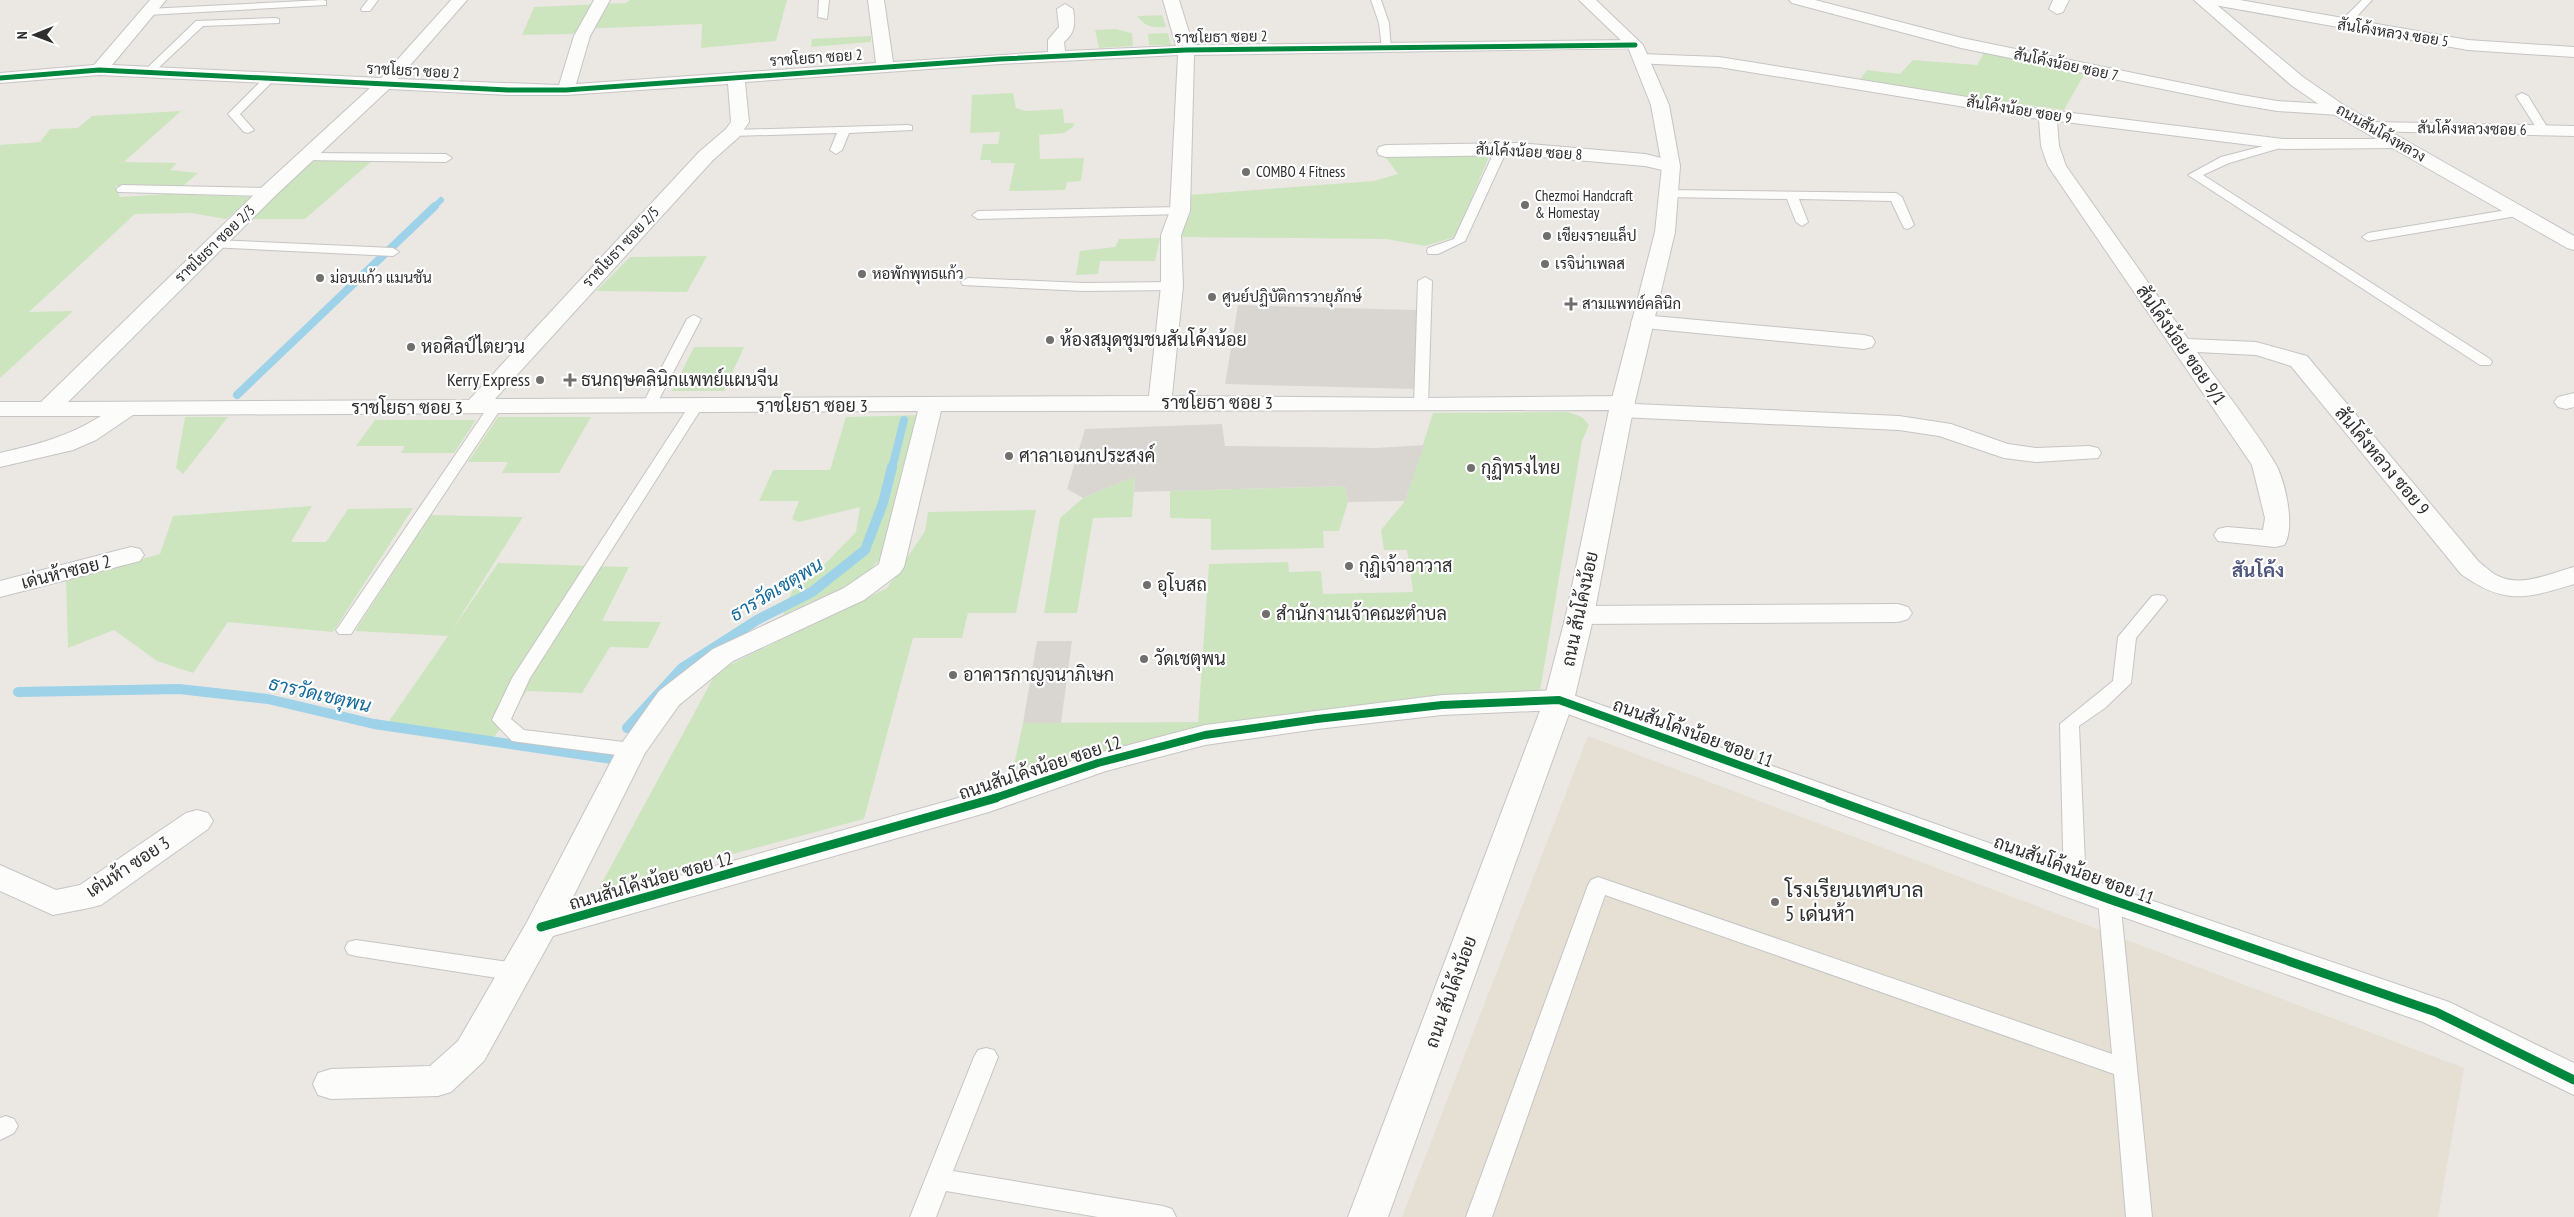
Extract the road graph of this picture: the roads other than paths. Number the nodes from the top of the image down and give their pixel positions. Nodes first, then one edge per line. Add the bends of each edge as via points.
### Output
1 (373, 0) edge
2 (459, 0) edge
3 (602, 0) edge
4 (824, 0) edge
5 (876, 0) edge
6 (1171, 0) edge
7 (1376, 0) edge
8 (1587, 0) edge
9 (1797, 0) edge
10 (2202, 0) edge
11 (2214, 0) edge
12 (2367, 0) edge
13 (323, 3) dead end
14 (152, 6) edge
15 (366, 9) dead end
16 (1065, 9) dead end
17 (823, 17) dead end
18 (274, 21) dead end
19 (2343, 25) junction
20 (1386, 49) junction
21 (1186, 50) junction
22 (1638, 52) junction
23 (2574, 52) edge
24 (1058, 56) junction
25 (885, 67) junction
26 (99, 70) junction
27 (149, 71) junction
28 (0, 78) edge
29 (270, 78) junction
30 (736, 78) junction
31 (386, 84) junction
32 (566, 90) junction
33 (2522, 96) dead end
34 (2339, 110) junction
35 (2048, 115) junction
36 (2369, 127) junction
37 (908, 128) dead end
38 (248, 130) dead end
39 (2542, 130) junction
40 (844, 131) junction
41 (2574, 131) edge
42 (733, 133) junction
43 (2398, 143) junction
44 (2284, 144) junction
45 (836, 150) dead end
46 (1501, 150) junction
47 (1386, 151) dead end
48 (306, 157) junction
49 (446, 158) dead end
50 (1671, 166) junction
51 (122, 189) dead end
52 (268, 192) junction
53 (1669, 194) junction
54 (1792, 196) junction
55 (1180, 212) junction
56 (2519, 212) junction
57 (978, 215) dead end
58 (1802, 222) dead end
59 (1908, 225) dead end
60 (2368, 238) dead end
61 (215, 244) junction
62 (2574, 244) edge
63 (1433, 251) dead end
64 (393, 252) dead end
65 (1426, 281) dead end
66 (968, 282) dead end
67 (1172, 286) junction
68 (694, 319) dead end
69 (1642, 322) junction
70 (1864, 342) dead end
71 (2181, 345) junction
72 (2485, 362) dead end
73 (1160, 403) junction
74 (1421, 405) junction
75 (696, 406) junction
76 (931, 406) junction
77 (485, 407) junction
78 (648, 407) junction
79 (1622, 407) junction
80 (0, 409) edge
81 (47, 409) junction
82 (127, 409) junction
83 (2089, 453) dead end
84 (0, 460) edge
85 (2227, 535) dead end
86 (131, 555) dead end
87 (2574, 575) edge
88 (0, 589) edge
89 (2158, 600) dead end
90 (1898, 614) dead end
91 (1580, 615) junction
92 (345, 630) dead end
93 (1559, 700) junction
94 (632, 750) junction
95 (197, 821) dead end
96 (0, 877) edge
97 (2075, 887) junction
98 (2109, 899) junction
99 (541, 927) junction
100 (356, 948) dead end
101 (516, 972) junction
102 (986, 1056) dead end
103 (2124, 1068) junction
104 (2574, 1080) edge
105 (331, 1084) dead end
106 (938, 1179) junction
107 (923, 1217) edge
108 (1163, 1217) edge
109 (1368, 1217) edge
110 (1479, 1217) edge
111 (2140, 1217) edge

1 - 15 lane
2 - 31 street, ราชโยธา ซอย 2/3
3 - 32 street via 582,36
4 - 17 lane
5 - 25 street
6 - 21 street
7 - 20 lane via 1384,23
8 - 22 street, ถนน สันโค้งน้อย
9 - 34 street, สันโค้งน้อย ซอย 7 via 1960,43 2226,98 2276,106
10 - 34 street, ถนนสันโค้งหลวง via 2297,81
11 - 19 street, สันโค้งหลวง ซอย 5
12 - 19 lane
13 - 14 lane
14 - 26 street
16 - 24 street via 1068,28 1056,40
18 - 27 lane via 200,24
19 - 23 street, สันโค้งหลวง ซอย 5 via 2468,45
20 - 21 street, ราชโยธา ซอย 2
20 - 22 street, ราชโยธา ซอย 2
21 - 24 street, ราชโยธา ซอย 2
21 - 55 street
22 - 35 street, สันโค้งน้อย ซอย 9
22 - 50 street, ถนน สันโค้งน้อย via 1660,106
24 - 25 street, ราชโยธา ซอย 2
25 - 30 street, ราชโยธา ซอย 2
26 - 27 street, ราชโยธา ซอย 2
26 - 28 street, ราชโยธา ซอย 2
27 - 29 street, ราชโยธา ซอย 2
29 - 31 street, ราชโยธา ซอย 2
29 - 38 lane via 234,114
30 - 32 street, ราชโยธา ซอย 2
30 - 42 street via 740,122
31 - 32 street, ราชโยธา ซอย 2
31 - 48 street, ราชโยธา ซอย 2/3
33 - 39 lane
34 - 36 street, ถนนสันโค้งหลวง
35 - 44 street, สันโค้งน้อย ซอย 9
35 - 71 street, สันโค้งน้อย ซอย 9/1 via 2050,146 2057,166
36 - 39 street, สันโค้งหลวงซอย 6
36 - 43 street, ถนนสันโค้งหลวง
37 - 40 lane
39 - 41 street, สันโค้งหลวงซอย 6
40 - 42 lane
40 - 45 lane
42 - 77 street, ราชโยธา ซอย 2/5 via 706,156
43 - 44 street, สันโค้งน้อย ซอย 9
43 - 56 street, ถนนสันโค้งหลวง
44 - 72 lane via 2225,160 2194,175
46 - 47 street, สันโค้งน้อย ซอย 8
46 - 50 street, สันโค้งน้อย ซอย 8 via 1645,160
46 - 63 lane via 1459,241
48 - 49 lane
48 - 52 street, ราชโยธา ซอย 2/3
50 - 53 street, ถนน สันโค้งน้อย
51 - 52 lane
52 - 61 street, ราชโยธา ซอย 2/3
53 - 54 lane
53 - 69 street, ถนน สันโค้งน้อย via 1664,234
54 - 58 lane
54 - 59 lane via 1896,197
55 - 57 lane
55 - 67 street via 1171,235
56 - 60 lane
56 - 62 street, ถนนสันโค้งหลวง
61 - 64 lane
61 - 81 street, ราชโยธา ซอย 2/3
65 - 74 lane
66 - 67 lane via 1084,287
67 - 73 street
68 - 78 lane
69 - 70 street
69 - 79 street, ถนน สันโค้งน้อย
71 - 85 street, สันโค้งน้อย ซอย 9/1 via 2264,465 2278,518 2275,539
71 - 87 street, สันโค้งหลวง ซอย 9 via 2256,348 2299,361 2470,568 2490,582 2526,588
73 - 74 street, ราชโยธา ซอย 3
73 - 76 street, ราชโยธา ซอย 3
74 - 79 street, ราชโยธา ซอย 3
75 - 76 street, ราชโยธา ซอย 3
75 - 78 street, ราชโยธา ซอย 3
75 - 94 lane via 521,678 501,720 519,736
76 - 94 street via 891,567 854,594 722,655 668,698
77 - 78 street, ราชโยธา ซอย 3
77 - 82 street, ราชโยธา ซอย 3
77 - 92 lane
79 - 83 street, ราชโยธา ซอย 3 via 1899,423 1943,429 2004,451 2036,455
79 - 91 street, ถนน สันโค้งน้อย
80 - 81 street, ราชโยธา ซอย 3
81 - 82 street, ราชโยธา ซอย 3
82 - 84 street via 87,435 64,445
86 - 88 street, เด่นห้าซอย 2
89 - 97 lane via 2127,637 2122,683 2068,724
90 - 91 street
91 - 93 street, ถนน สันโค้งน้อย
93 - 97 street, ถนนสันโค้งน้อย ซอย 11
93 - 99 street, ถนนสันโค้งน้อย ซอย 12 via 1442,705 1205,735 1098,763 978,804
93 - 109 street, ถนน สันโค้งน้อย
94 - 99 street
95 - 96 street, เด่นห้า ซอย 3 via 90,896 53,903
97 - 98 street, ถนนสันโค้งน้อย ซอย 11
98 - 103 lane
98 - 104 street, ถนนสันโค้งน้อย ซอย 11 via 2436,1012
99 - 101 street
100 - 101 lane
101 - 105 street via 472,1051 438,1081
102 - 106 lane
103 - 110 lane via 1598,885
103 - 111 lane
106 - 107 lane
106 - 108 lane

